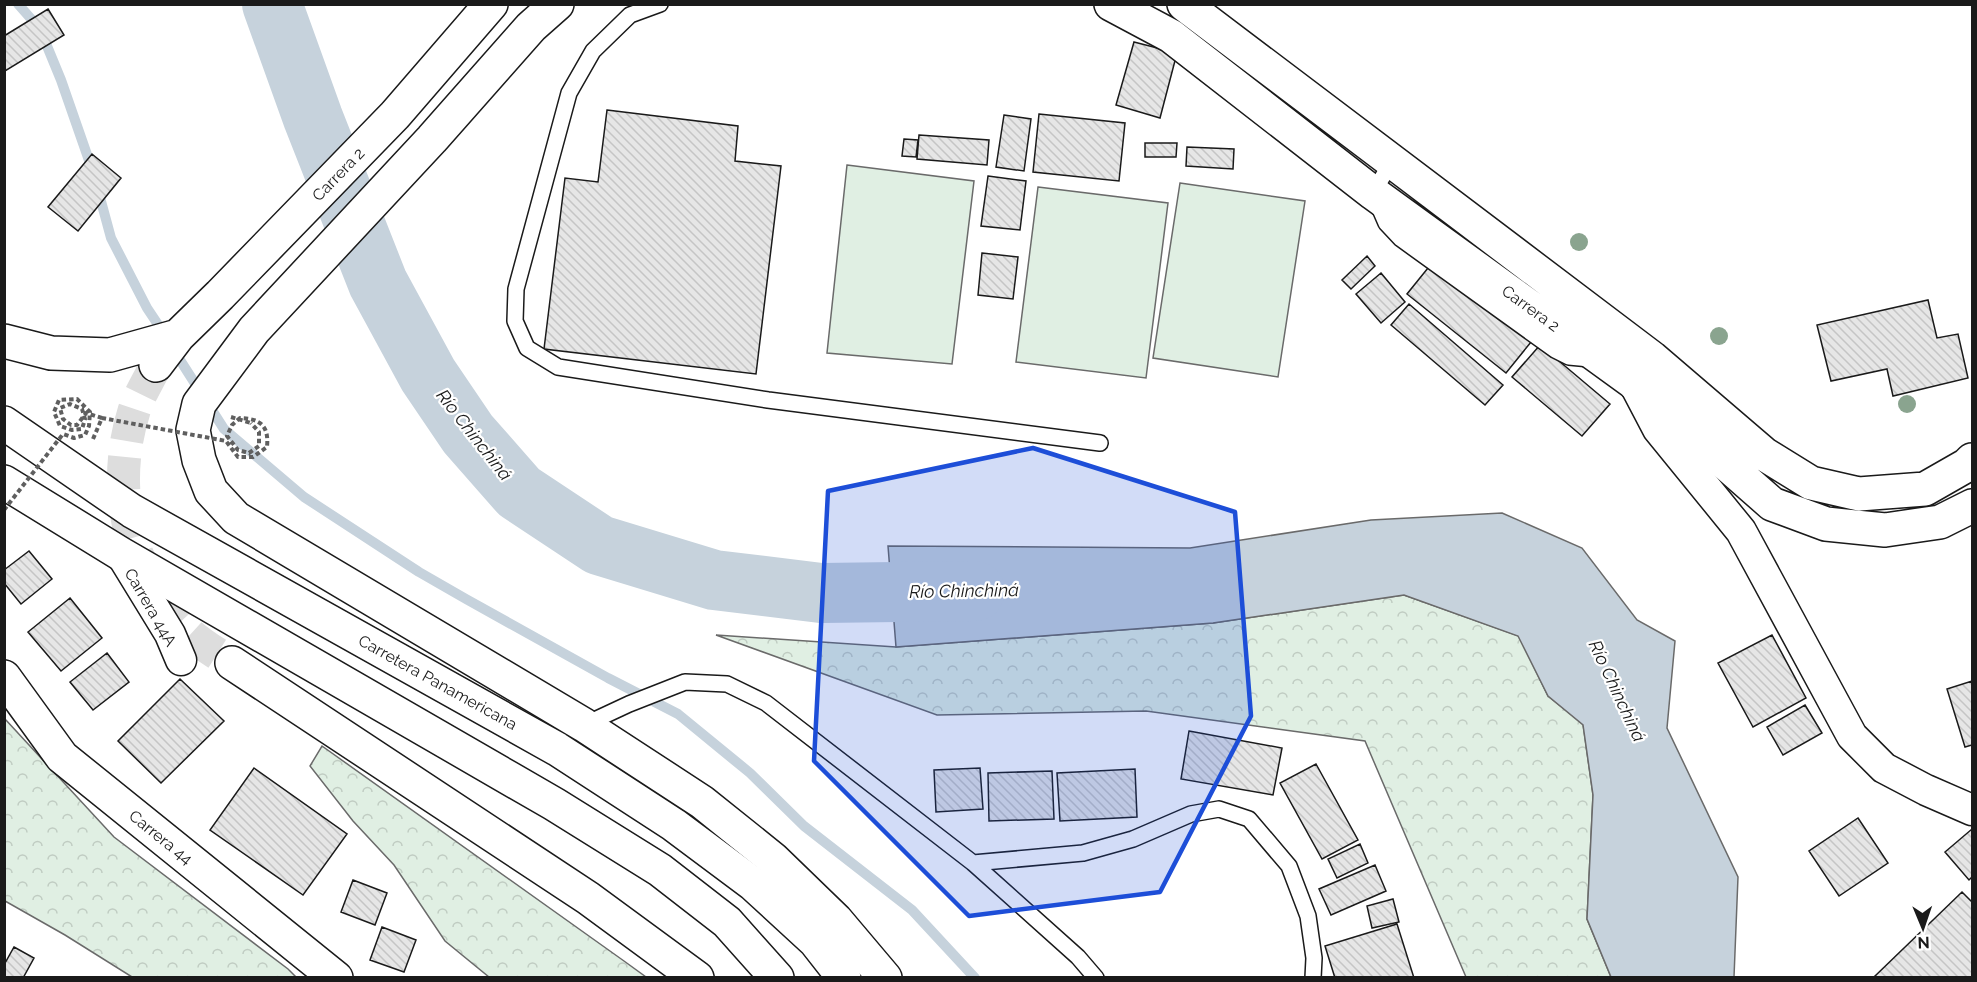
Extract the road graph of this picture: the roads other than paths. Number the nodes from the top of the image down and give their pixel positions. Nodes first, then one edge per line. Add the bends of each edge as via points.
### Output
1 (491, 4) edge
2 (557, 4) edge
3 (660, 4) edge
4 (1111, 4) edge
5 (1184, 4) edge
6 (1392, 161) junction
7 (1372, 193) junction
8 (178, 336) junction
9 (4, 341) edge
10 (1612, 348) junction
11 (156, 366) tunnel mouth
12 (1633, 382) junction
13 (4, 423) edge
14 (1100, 443) dead end
15 (1972, 460) edge
16 (4, 482) edge
17 (1972, 506) edge
18 (121, 554) junction
19 (182, 660) dead end
20 (231, 663) tunnel mouth
21 (4, 677) edge
22 (584, 725) junction
23 (1972, 810) edge
24 (973, 864) junction
25 (336, 978) edge
26 (697, 978) edge
27 (777, 978) edge
28 (844, 978) edge
29 (885, 978) edge
30 (1096, 978) edge
31 (1313, 978) edge

1 - 8 main road, Carrera 2 via 394,115
2 - 22 main road via 531,27 254,330 199,404 193,430 211,491 236,518
3 - 14 lane via 630,15 593,51 569,93 516,290 515,321 527,348 558,367 768,400
4 - 7 main road, Carrera 2 via 1171,36
5 - 6 main road, Carrera 2
6 - 7 lane
6 - 10 main road, Carrera 2
7 - 10 main road, Carrera 2
8 - 9 main road via 110,355 51,353
8 - 11 main road, Carrera 2
10 - 12 main road, Carrera 2
10 - 15 main road, Carrera 2 via 1652,358 1764,454 1811,483 1859,494 1924,489
12 - 17 main road, Carrera 2 via 1772,504 1826,524 1885,530 1940,522
12 - 23 street via 1658,429 1741,531 1852,736 1884,768
13 - 28 main road, Carretera Panamericana via 132,511 557,749 674,825 753,884 815,941
16 - 18 main road
18 - 19 street, Carrera 44A
18 - 27 main road via 544,798 660,870 727,922
20 - 26 main road via 588,898
21 - 25 main road, Carrera 44 via 62,757
22 - 24 lane via 686,682 727,684 766,703
22 - 29 main road via 702,802 773,859 836,920
24 - 30 lane via 1078,957
24 - 31 lane via 1083,853 1133,839 1191,814 1219,809 1249,819 1289,866 1308,916

